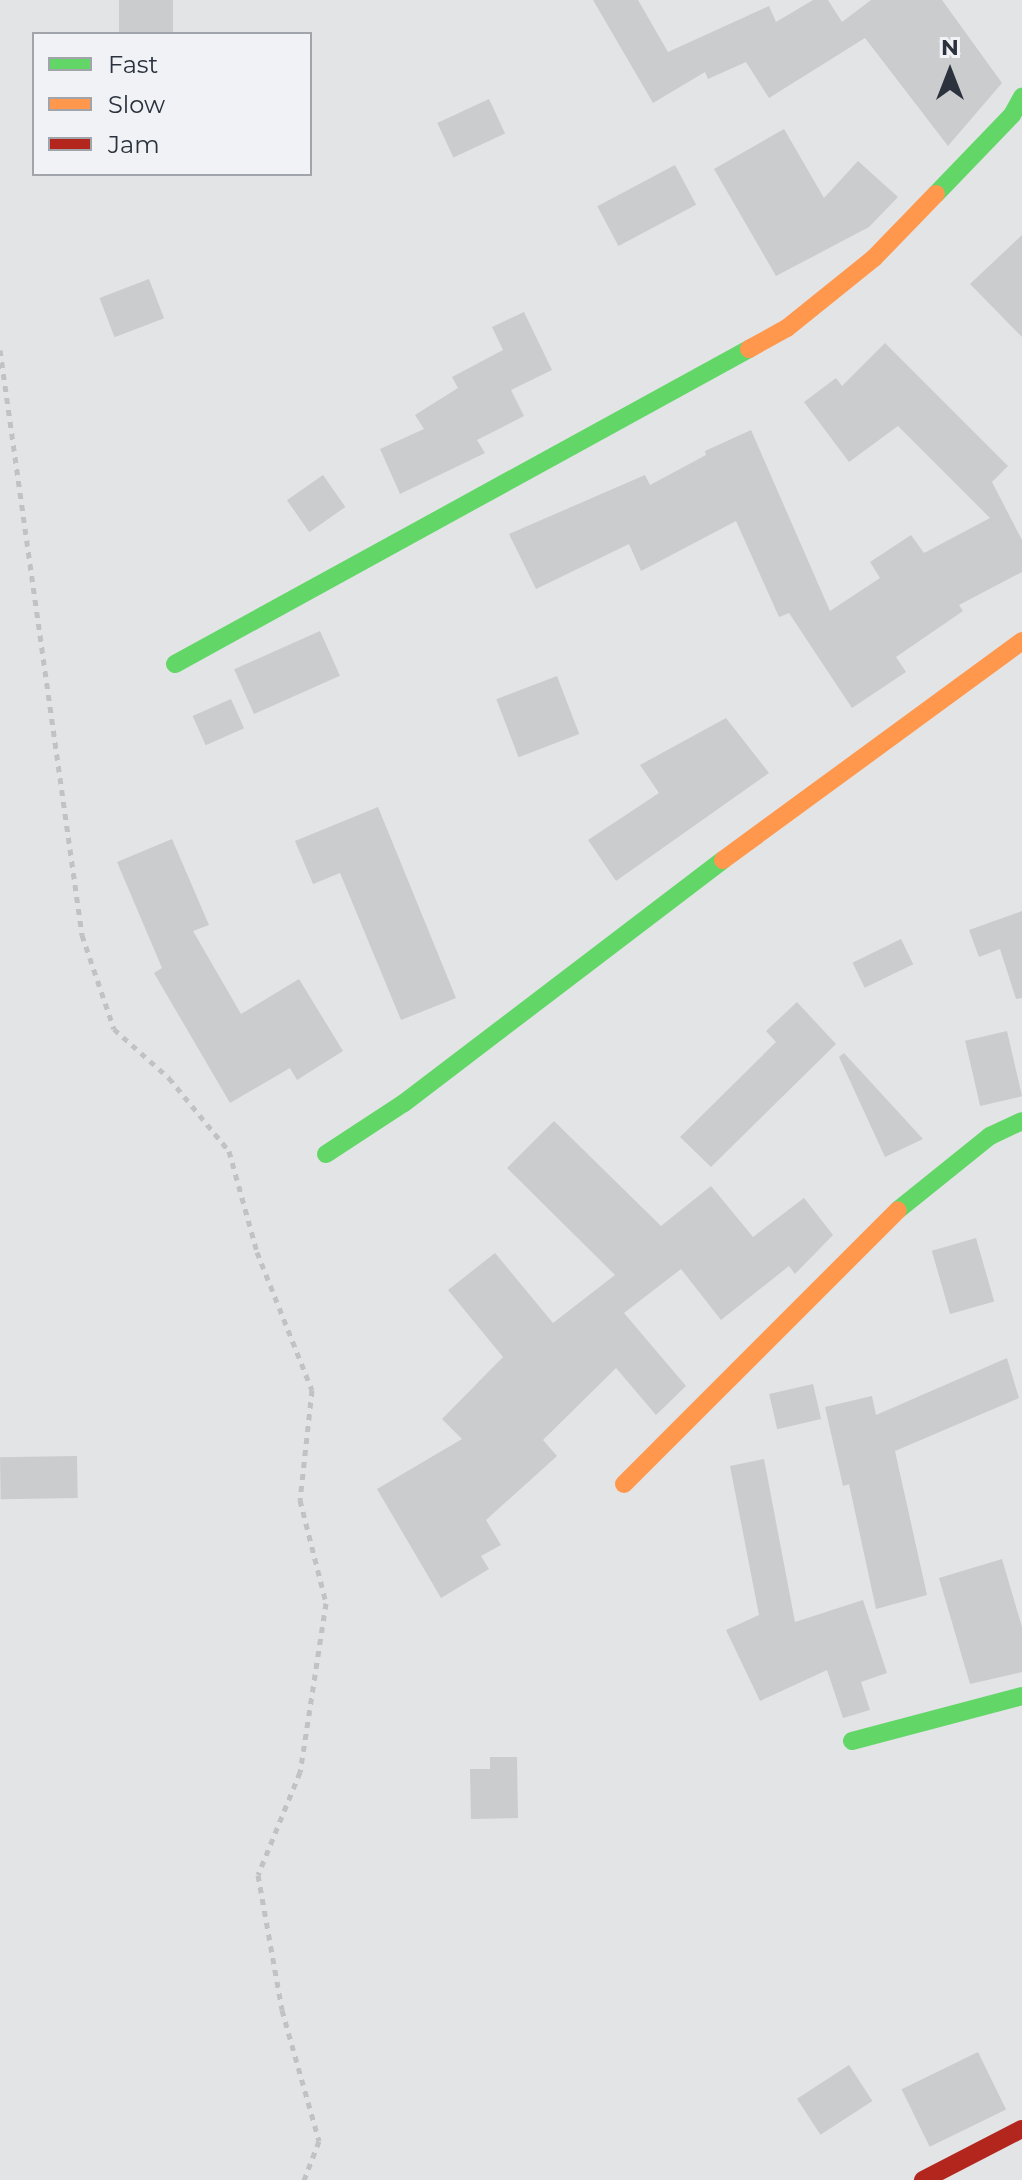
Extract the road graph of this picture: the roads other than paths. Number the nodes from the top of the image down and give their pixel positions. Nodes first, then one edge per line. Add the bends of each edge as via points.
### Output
1 (1022, 97) edge
2 (1022, 641) edge
3 (175, 664) dead end
4 (1022, 1121) edge
5 (326, 1154) dead end
6 (624, 1484) dead end
7 (1022, 1696) edge
8 (852, 1741) dead end
9 (1022, 2129) edge
10 (923, 2180) edge

1 - 3 street via 1012,115 874,258 787,328
2 - 5 street via 579,965 404,1103
4 - 6 street via 990,1136 875,1228
7 - 8 street
9 - 10 street

